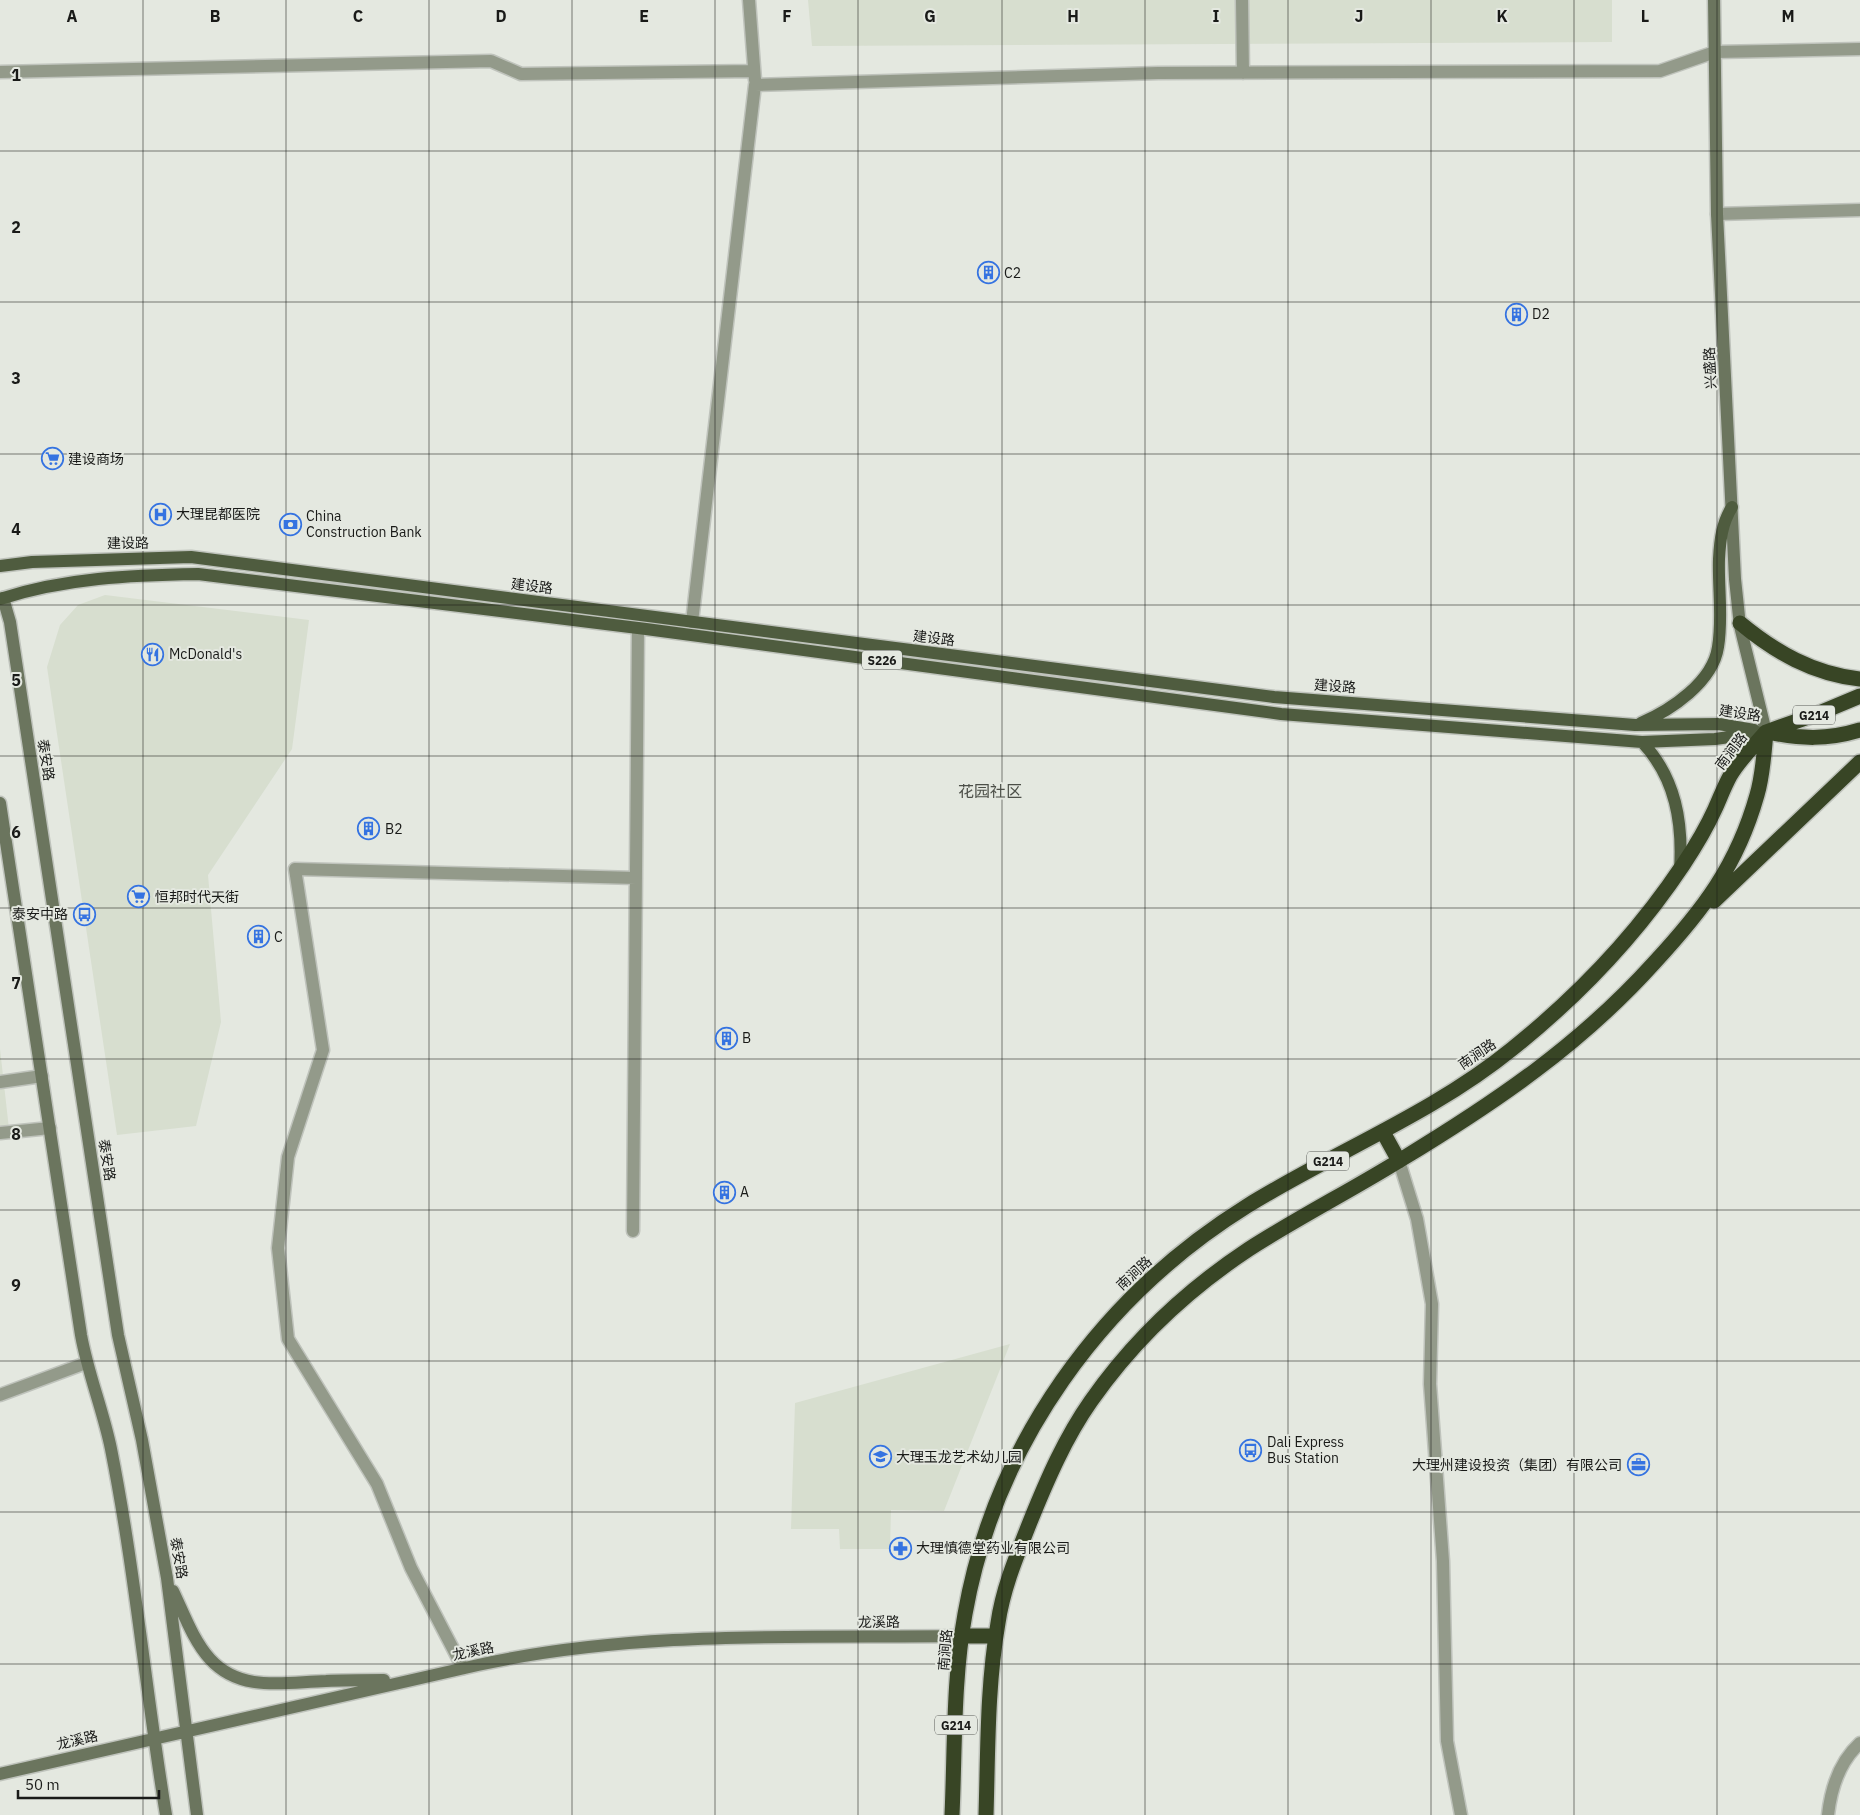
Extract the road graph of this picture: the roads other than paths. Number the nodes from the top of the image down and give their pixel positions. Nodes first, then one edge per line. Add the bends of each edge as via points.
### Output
1 (748, 0) edge
2 (1242, 0) edge
3 (1714, 0) edge
4 (1860, 49) edge
5 (1715, 52) junction
6 (754, 71) junction
7 (0, 72) edge
8 (1243, 73) junction
9 (755, 86) junction
10 (1860, 210) edge
11 (1718, 214) junction
12 (1732, 507) junction
13 (0, 566) edge
14 (1, 597) edge
15 (692, 622) junction
16 (1740, 623) junction
17 (638, 628) junction
18 (1860, 679) edge
19 (1860, 696) edge
20 (1635, 725) junction
21 (1860, 730) edge
22 (1766, 732) junction
23 (1642, 742) junction
24 (1860, 762) edge
25 (0, 803) edge
26 (1680, 870) junction
27 (636, 878) junction
28 (1683, 932) junction
29 (42, 1076) junction
30 (0, 1082) edge
31 (50, 1128) junction
32 (1383, 1132) junction
33 (0, 1133) edge
34 (1399, 1161) junction
35 (633, 1231) dead end
36 (86, 1363) junction
37 (0, 1395) edge
38 (167, 1578) junction
39 (962, 1636) junction
40 (996, 1636) junction
41 (463, 1668) junction
42 (411, 1680) junction
43 (187, 1731) junction
44 (153, 1738) junction
45 (1860, 1743) edge
46 (0, 1774) edge
47 (166, 1815) edge
48 (197, 1815) edge
49 (952, 1815) edge
50 (986, 1815) edge
51 (1461, 1815) edge
52 (1828, 1815) edge

1 - 6 street
2 - 8 street
3 - 5 main road, 兴盛路
4 - 5 street
5 - 8 street via 1660,71
5 - 11 main road, 兴盛路
6 - 7 street via 521,74 491,61
6 - 9 street
8 - 9 street
9 - 15 street
10 - 11 street
11 - 12 main road, 兴盛路
12 - 16 main road, 兴盛路
12 - 20 main road via 1724,524 1720,545 1720,634 1716,658 1687,694
13 - 15 main road, 建设路 / S226 via 42,561 191,557
14 - 17 main road, 建设路 / S226 via 128,575 198,574
14 - 38 main road, 泰安路 via 10,622 118,1336 142,1440
15 - 20 main road, 建设路 / S226 via 1274,697
16 - 18 highway via 1800,663 1824,672
16 - 22 main road, 兴盛路
17 - 23 main road, 建设路 / S226 via 1280,714
17 - 27 street
19 - 22 highway, G214
20 - 22 main road, 建设路 / S226 via 1719,724
21 - 22 highway, G214 via 1810,739
22 - 23 main road, 建设路 / S226 via 1715,739
22 - 26 highway, 南涧路 / G214 via 1730,774 1697,843
22 - 28 highway, 南涧路 / G214 via 1757,795 1741,843 1718,886
23 - 26 main road via 1660,766 1674,796 1680,831
24 - 28 highway
25 - 29 main road
26 - 32 highway, 南涧路 / G214 via 1568,1001 1477,1075
27 - 35 street
27 - 41 street via 295,869 323,1050 288,1157 278,1248 288,1339 377,1484 411,1568
28 - 34 highway, 南涧路 / G214 via 1624,997 1574,1041 1510,1091
29 - 30 street
29 - 31 main road
31 - 33 street
31 - 36 main road
32 - 34 highway
32 - 39 highway, 南涧路 / G214 via 1269,1193 1220,1224 1149,1280 1093,1340 1052,1394 1009,1476 977,1563
34 - 40 highway, 南涧路 / G214 via 1223,1267 1172,1309 1129,1352 1089,1404 1045,1485 1012,1569
34 - 51 street via 1417,1219 1432,1304 1430,1384 1443,1561 1447,1741
36 - 37 street
36 - 44 main road via 110,1447 146,1670
38 - 42 main road via 200,1646 218,1666 238,1678 275,1684
38 - 43 main road, 泰安路
39 - 40 highway
39 - 41 main road, 龙溪路 via 628,1642 535,1653
39 - 49 highway, 南涧路 / G214
40 - 50 highway, 南涧路 / G214 via 989,1709
41 - 42 main road, 龙溪路
42 - 43 main road, 龙溪路
43 - 44 main road, 龙溪路
43 - 48 main road, 泰安路
44 - 46 main road, 龙溪路
44 - 47 main road
45 - 52 street via 1850,1753 1836,1778

